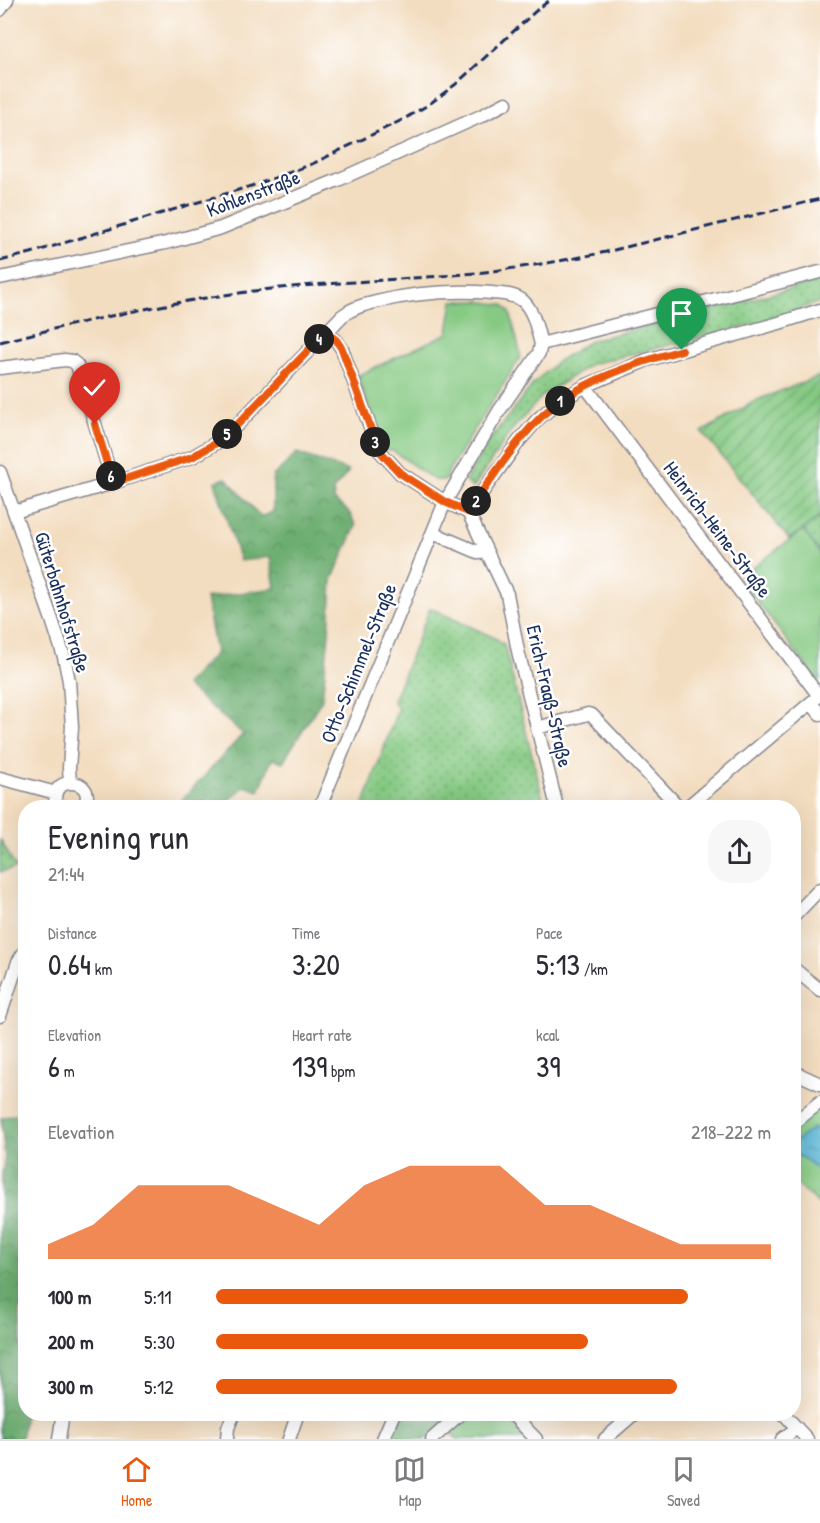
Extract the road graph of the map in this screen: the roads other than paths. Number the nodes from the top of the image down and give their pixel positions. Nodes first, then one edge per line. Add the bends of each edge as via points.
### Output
1 (7, 0) edge
2 (0, 10) edge
3 (506, 104) dead end
4 (820, 272) edge
5 (0, 278) edge
6 (820, 310) edge
7 (326, 332) junction
8 (541, 344) junction
9 (0, 368) edge
10 (585, 386) junction
11 (0, 472) edge
12 (113, 483) junction
13 (445, 502) junction
14 (14, 512) junction
15 (468, 512) junction
16 (433, 533) junction
17 (486, 550) junction
18 (817, 698) edge
19 (820, 714) edge
20 (537, 728) junction
21 (0, 778) edge
22 (70, 782) junction
23 (56, 793) junction
24 (56, 800) edge
25 (87, 800) edge
26 (323, 800) edge
27 (555, 800) edge
28 (672, 800) edge
29 (695, 800) edge
30 (820, 889) edge
31 (801, 909) edge
32 (18, 962) edge
33 (801, 975) edge
34 (820, 990) edge
35 (0, 1016) edge
36 (801, 1075) edge
37 (820, 1084) edge
38 (820, 1102) edge
39 (801, 1117) edge
40 (62, 1421) edge
41 (231, 1421) edge
42 (295, 1421) edge
43 (391, 1421) edge
44 (452, 1421) edge
45 (519, 1421) edge
46 (626, 1421) edge
47 (790, 1421) edge
48 (796, 1428) junction
49 (59, 1439) edge
50 (227, 1439) edge
51 (289, 1439) edge
52 (383, 1439) edge
53 (432, 1439) edge
54 (536, 1439) edge
55 (605, 1439) edge
56 (782, 1439) edge
57 (807, 1439) edge

1 - 2 street
3 - 5 street, Kohlenstraße via 221,228
4 - 8 street
6 - 10 street via 648,360
7 - 8 street via 349,310 396,297 462,292 501,294 524,302
7 - 12 street via 216,443 192,457
7 - 13 street via 342,349 378,449 400,473
8 - 13 street, Otto-Schimmel-Straße
9 - 12 street via 65,360 77,365
10 - 15 street via 538,419
10 - 18 street, Heinrich-Heine-Straße
11 - 14 street, Güterbahnhofstraße
12 - 14 street
13 - 15 street
13 - 16 street, Otto-Schimmel-Straße
14 - 22 street, Güterbahnhofstraße via 69,681
15 - 17 street, Erich-Fraaß-Straße
16 - 17 street via 480,553
16 - 26 street, Otto-Schimmel-Straße
17 - 20 street, Erich-Fraaß-Straße via 507,594
18 - 19 street, Heinrich-Heine-Straße
18 - 29 street
20 - 27 street, Erich-Fraaß-Straße
20 - 28 street via 592,715
21 - 23 street
22 - 23 street via 61,785
22 - 25 street via 86,791
23 - 24 street
30 - 31 street
32 - 35 street
33 - 34 street
36 - 37 street
38 - 39 street
40 - 49 street
41 - 50 street
42 - 51 street
43 - 52 street
44 - 53 street
45 - 54 street
46 - 55 street
47 - 48 street
48 - 56 street
48 - 57 street

